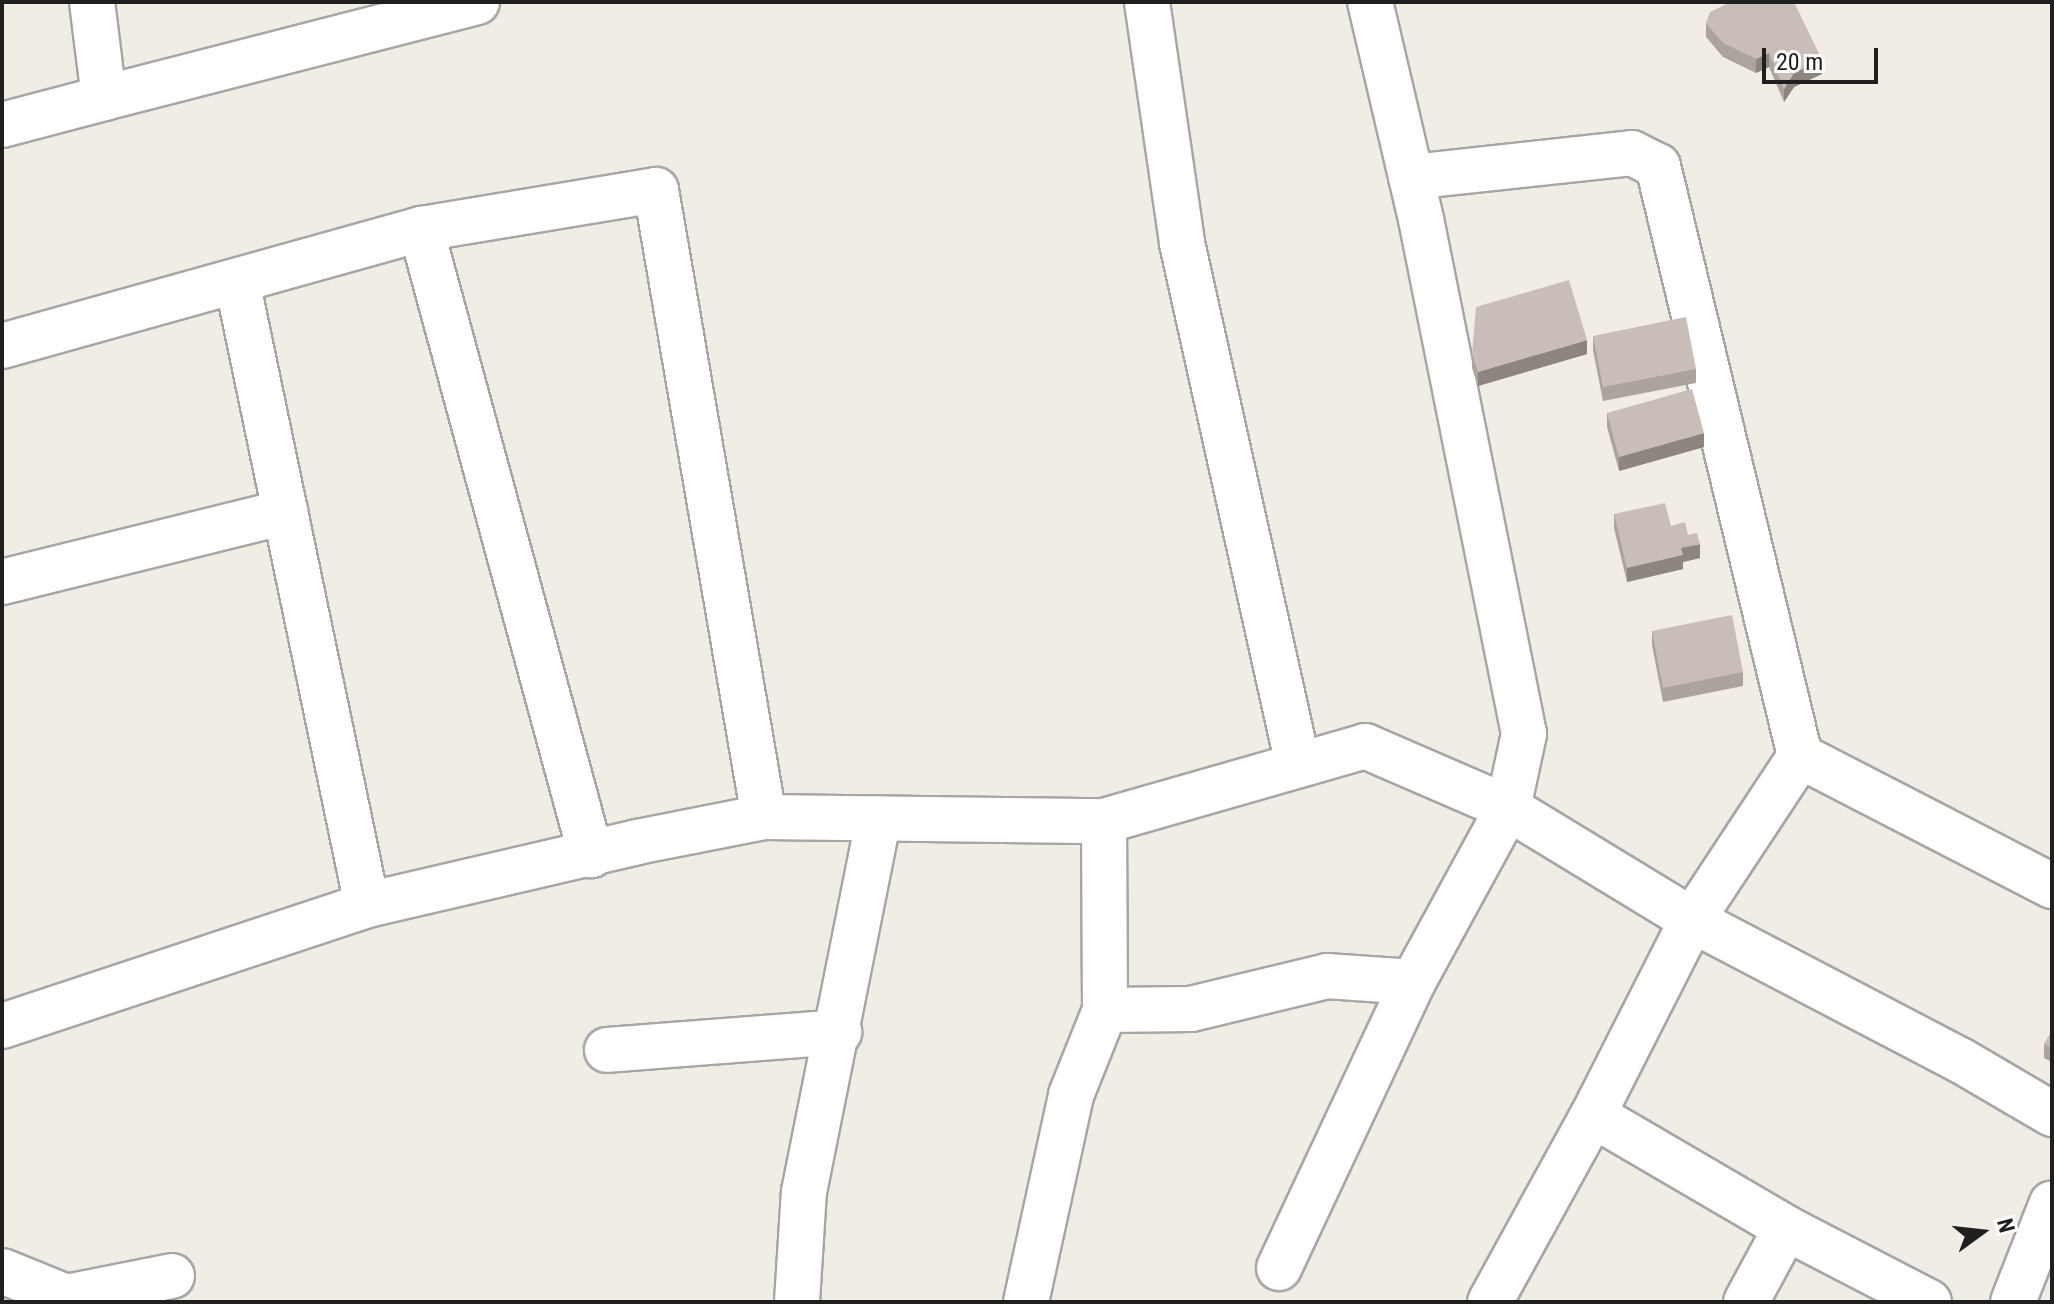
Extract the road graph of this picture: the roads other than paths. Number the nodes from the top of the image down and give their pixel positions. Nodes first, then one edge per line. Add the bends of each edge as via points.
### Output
1 (92, 2) edge
2 (477, 2) edge
3 (1147, 2) edge
4 (1370, 2) edge
5 (104, 98) junction
6 (2, 125) edge
7 (1411, 177) junction
8 (421, 229) junction
9 (237, 281) junction
10 (2, 346) edge
11 (285, 512) junction
12 (2, 582) edge
13 (1800, 756) junction
14 (1298, 765) junction
15 (1508, 808) junction
16 (764, 817) junction
17 (879, 818) junction
18 (1104, 821) junction
19 (591, 855) junction
20 (2052, 886) edge
21 (367, 905) junction
22 (1692, 920) junction
23 (1413, 982) junction
24 (1105, 1010) junction
25 (2, 1026) edge
26 (839, 1032) junction
27 (607, 1050) dead end
28 (2052, 1114) edge
29 (1593, 1115) junction
30 (2052, 1203) edge
31 (1786, 1228) junction
32 (1279, 1268) dead end
33 (2, 1271) edge
34 (172, 1276) dead end
35 (797, 1302) edge
36 (1026, 1302) edge
37 (1490, 1302) edge
38 (1746, 1302) edge
39 (1929, 1302) edge
40 (2013, 1302) edge

1 - 5 street
2 - 5 street
3 - 14 street via 1182,243
4 - 7 street
5 - 6 street
7 - 13 street via 1632,153 1658,166
7 - 15 street via 1524,734
8 - 9 street
8 - 16 street via 656,190
8 - 19 street
9 - 10 street
9 - 11 street
11 - 12 street
11 - 21 street
13 - 20 street
13 - 22 street
14 - 15 street via 1365,746
14 - 18 street
15 - 22 street
15 - 23 street
16 - 17 street
16 - 19 street
17 - 18 street
17 - 26 street
18 - 24 street
19 - 21 street
21 - 25 street
22 - 28 street
22 - 29 street
23 - 24 street via 1327,976 1191,1009
23 - 32 street
24 - 36 street via 1071,1095
26 - 27 street
26 - 35 street via 804,1192
29 - 31 street
29 - 37 street
30 - 40 street
31 - 38 street
31 - 39 street
33 - 34 street via 66,1297

